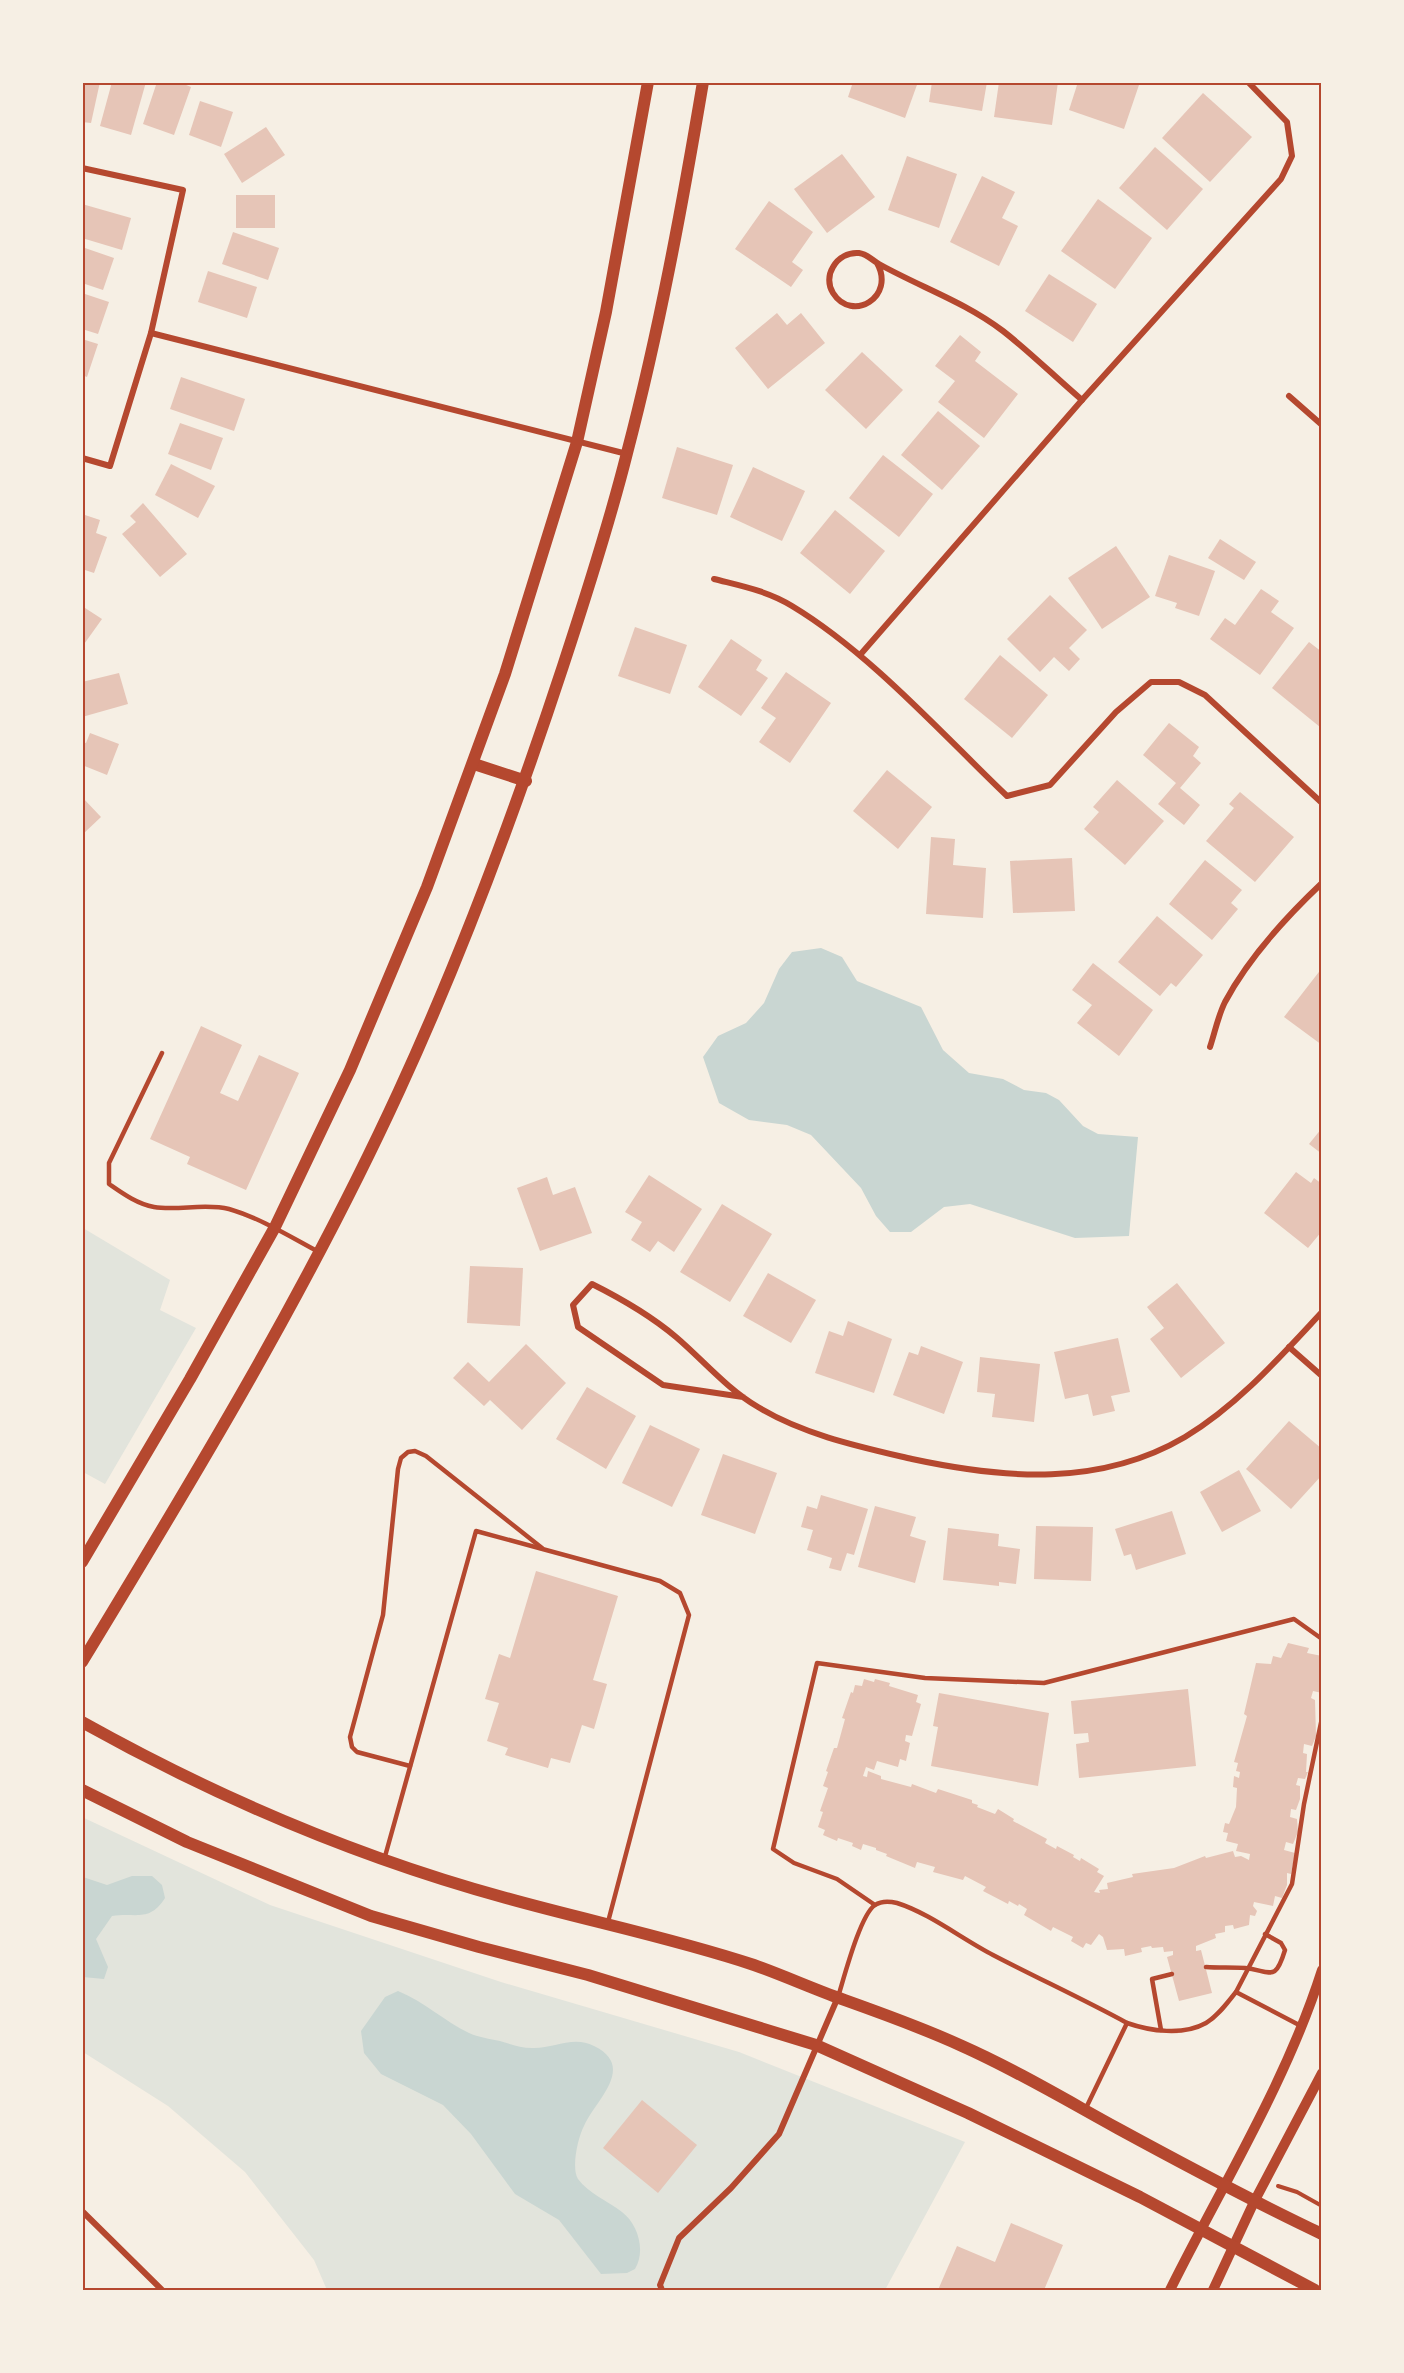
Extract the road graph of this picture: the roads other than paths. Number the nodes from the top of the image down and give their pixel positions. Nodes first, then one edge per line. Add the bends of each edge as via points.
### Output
1 (648, 82) edge
2 (703, 82) edge
3 (1248, 82) edge
4 (82, 168) edge
5 (877, 263) junction
6 (151, 333) junction
7 (1289, 396) dead end
8 (1082, 400) junction
9 (1322, 425) edge
10 (577, 442) junction
11 (627, 454) junction
12 (82, 458) edge
13 (714, 579) dead end
14 (860, 655) junction
15 (474, 764) junction
16 (526, 781) junction
17 (1322, 803) edge
18 (1322, 883) edge
19 (1210, 1047) dead end
20 (162, 1053) dead end
21 (275, 1227) junction
22 (320, 1253) junction
23 (1322, 1312) edge
24 (1289, 1347) junction
25 (1322, 1376) edge
26 (742, 1397) junction
27 (544, 1549) junction
28 (82, 1562) edge
29 (1322, 1639) edge
30 (82, 1662) edge
31 (1322, 1718) edge
32 (82, 1722) edge
33 (410, 1766) junction
34 (82, 1790) edge
35 (384, 1860) junction
36 (875, 1905) junction
37 (608, 1924) junction
38 (1264, 1934) junction
39 (1206, 1967) dead end
40 (1248, 1968) junction
41 (1322, 1970) edge
42 (1172, 1974) dead end
43 (1236, 1992) junction
44 (838, 1997) junction
45 (1127, 2023) junction
46 (1303, 2026) junction
47 (1161, 2030) junction
48 (816, 2045) junction
49 (1322, 2073) edge
50 (1085, 2110) junction
51 (1223, 2185) junction
52 (1254, 2202) junction
53 (82, 2211) edge
54 (1200, 2229) junction
55 (1322, 2234) edge
56 (1233, 2247) junction
57 (162, 2290) edge
58 (662, 2290) edge
59 (1170, 2290) edge
60 (1213, 2290) edge
61 (1315, 2290) edge

1 - 10 main road via 606,312
2 - 11 main road via 658,325
3 - 8 street via 1287,122 1292,156 1281,179
4 - 6 street via 183,190
5 - 5 street via 860,253 842,257 831,271 832,291 845,303 856,306 873,300 883,280
5 - 8 street via 987,320
6 - 10 street
6 - 12 street via 110,466
7 - 9 street
8 - 14 street
10 - 11 street
10 - 15 main road
11 - 16 main road
13 - 14 street via 755,589 791,605
14 - 17 street via 1007,796 1050,785 1116,712 1151,682 1179,682 1205,695
15 - 16 main road
15 - 21 main road via 350,1070
16 - 22 main road via 477,913 403,1082
18 - 19 street via 1262,947 1240,977 1224,1005
20 - 21 lane via 109,1163 109,1184 154,1207 228,1209
21 - 22 lane
21 - 28 main road
22 - 30 main road via 213,1445
23 - 24 street
24 - 25 street
24 - 26 street via 1241,1394 1186,1436 1122,1465 1077,1474 1030,1476 981,1471 884,1452 798,1426
26 - 26 street via 674,1335 635,1306 592,1284 573,1305 578,1327 663,1385
27 - 33 lane via 476,1531
27 - 33 lane via 426,1456 415,1451 401,1458 383,1615 350,1737 357,1752
27 - 37 lane via 660,1581 680,1593 689,1615
29 - 36 lane via 1294,1619 1044,1683 924,1678 817,1663 773,1849 794,1863 837,1879
31 - 38 lane via 1292,1884
32 - 35 main road via 277,1820
33 - 35 lane
34 - 48 main road via 187,1842 371,1916 588,1975
35 - 37 main road via 504,1898
36 - 44 lane via 863,1923
36 - 45 lane via 883,1901 896,1903 916,1912
37 - 44 main road via 754,1965
38 - 40 lane
38 - 40 lane via 1281,1943 1285,1950 1280,1965 1265,1974
39 - 40 lane
40 - 43 lane
41 - 46 street
42 - 47 lane via 1152,1979
43 - 46 lane
43 - 47 lane via 1206,2023 1188,2030
44 - 48 street
44 - 50 main road via 962,2045
45 - 47 lane
45 - 50 lane
46 - 51 street
48 - 54 main road via 968,2113
48 - 58 street via 779,2134 679,2238 660,2285
49 - 52 street
50 - 51 main road
51 - 52 main road
51 - 54 street
52 - 55 main road
52 - 56 street
53 - 57 street
54 - 56 main road
54 - 59 street
56 - 60 street
56 - 61 main road

